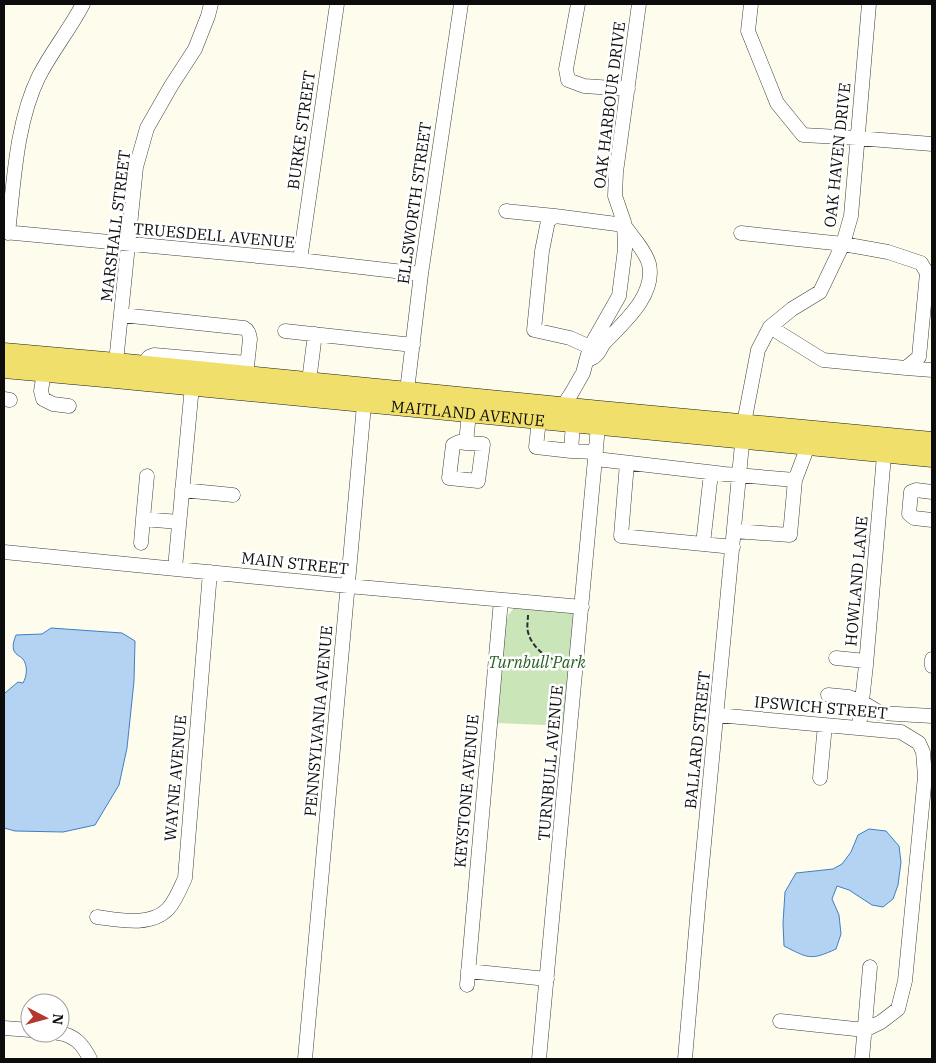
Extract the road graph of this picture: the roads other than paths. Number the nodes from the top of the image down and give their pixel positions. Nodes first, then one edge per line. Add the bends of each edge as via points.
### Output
1 (83, 4) edge
2 (211, 4) edge
3 (337, 4) edge
4 (461, 4) edge
5 (578, 4) edge
6 (639, 4) edge
7 (751, 4) edge
8 (869, 4) edge
9 (628, 89) junction
10 (857, 138) junction
11 (932, 144) edge
12 (506, 211) dead end
13 (555, 216) junction
14 (624, 225) junction
15 (6, 232) edge
16 (741, 233) dead end
17 (129, 244) junction
18 (843, 244) junction
19 (300, 260) junction
20 (421, 274) junction
21 (122, 315) junction
22 (770, 327) junction
23 (285, 331) dead end
24 (315, 334) junction
25 (413, 345) junction
26 (590, 347) junction
27 (4, 352) edge
28 (585, 367) junction
29 (246, 368) junction
30 (906, 368) junction
31 (4, 369) edge
32 (116, 370) junction
33 (932, 370) edge
34 (44, 372) junction
35 (309, 381) junction
36 (192, 386) junction
37 (365, 394) junction
38 (406, 399) junction
39 (69, 406) dead end
40 (563, 406) junction
41 (469, 413) junction
42 (599, 418) junction
43 (539, 420) junction
44 (573, 423) junction
45 (744, 432) junction
46 (932, 441) edge
47 (466, 443) dead end
48 (885, 445) junction
49 (808, 446) junction
50 (571, 451) junction
51 (596, 456) junction
52 (932, 458) edge
53 (628, 463) junction
54 (710, 473) junction
55 (740, 475) junction
56 (147, 476) dead end
57 (796, 480) junction
58 (182, 490) junction
59 (932, 492) edge
60 (233, 495) dead end
61 (143, 519) junction
62 (932, 520) edge
63 (179, 522) junction
64 (734, 531) junction
65 (141, 543) dead end
66 (703, 544) junction
67 (733, 547) junction
68 (4, 552) edge
69 (175, 568) junction
70 (210, 572) junction
71 (348, 586) junction
72 (501, 600) junction
73 (582, 606) junction
74 (836, 658) dead end
75 (866, 661) junction
76 (828, 695) dead end
77 (862, 702) junction
78 (717, 715) junction
79 (932, 716) edge
80 (825, 725) junction
81 (859, 728) junction
82 (820, 778) dead end
83 (97, 917) dead end
84 (870, 967) dead end
85 (546, 979) junction
86 (780, 1021) dead end
87 (4, 1028) edge
88 (20, 1029) edge
89 (865, 1030) junction
90 (70, 1036) edge
91 (90, 1059) edge
92 (305, 1059) edge
93 (539, 1059) edge
94 (685, 1059) edge
95 (862, 1059) edge

1 - 15 street via 39,76 25,115
2 - 17 street, MARSHALL STREET via 195,49 147,128 136,166
3 - 19 street, BURKE STREET
4 - 20 street, ELLSWORTH STREET
5 - 9 street via 566,69 568,80 584,86
6 - 9 street, OAK HARBOUR DRIVE
7 - 10 street via 748,31 777,103 803,135
8 - 10 street, OAK HAVEN DRIVE
9 - 14 street, OAK HARBOUR DRIVE via 615,196
10 - 11 street
10 - 18 street, OAK HAVEN DRIVE via 851,216
12 - 13 street
13 - 14 street
13 - 26 street via 548,221 534,330 570,338
14 - 26 street, OAK HARBOUR DRIVE via 625,249 618,296
14 - 28 street via 644,254 650,279 640,303
15 - 17 street, TRUESDELL AVENUE
16 - 18 street
17 - 19 street, TRUESDELL AVENUE
17 - 21 street, MARSHALL STREET
18 - 22 street, OAK HAVEN DRIVE via 820,292
18 - 30 street via 888,252 921,263 927,273 918,357
19 - 20 street, TRUESDELL AVENUE
20 - 25 street, ELLSWORTH STREET
21 - 29 street via 244,328 250,340
21 - 32 street, MARSHALL STREET
22 - 30 street via 823,360
22 - 45 street, OAK HAVEN DRIVE via 758,350
23 - 24 street
24 - 25 street
24 - 35 street
25 - 38 street, ELLSWORTH STREET
26 - 28 street, OAK HARBOUR DRIVE
27 - 32 main road, MAITLAND AVENUE
28 - 40 street, OAK HARBOUR DRIVE
29 - 32 main road, MAITLAND AVENUE via 143,364
29 - 35 main road, MAITLAND AVENUE
30 - 33 street
31 - 34 main road, MAITLAND AVENUE
32 - 34 main road, MAITLAND AVENUE
32 - 36 main road, MAITLAND AVENUE
34 - 39 street via 43,399
35 - 37 main road, MAITLAND AVENUE
36 - 37 main road, MAITLAND AVENUE
36 - 58 street
37 - 38 main road, MAITLAND AVENUE
37 - 71 street, PENNSYLVANIA AVENUE
38 - 40 main road, MAITLAND AVENUE
38 - 41 main road, MAITLAND AVENUE
40 - 42 main road, MAITLAND AVENUE
41 - 43 main road, MAITLAND AVENUE
41 - 47 street
42 - 44 main road, MAITLAND AVENUE
42 - 45 main road, MAITLAND AVENUE
42 - 51 street, TURNBULL AVENUE
43 - 44 main road, MAITLAND AVENUE
43 - 50 street via 536,447
44 - 50 street
45 - 48 main road, MAITLAND AVENUE
45 - 49 main road, MAITLAND AVENUE
45 - 55 street, BALLARD STREET
46 - 48 main road, MAITLAND AVENUE
48 - 49 main road, MAITLAND AVENUE
48 - 52 main road, MAITLAND AVENUE
48 - 75 street, HOWLAND LANE
49 - 57 street
50 - 51 street
51 - 53 street
51 - 73 street, TURNBULL AVENUE
53 - 54 street
53 - 66 street via 621,536
54 - 55 street
54 - 66 street
55 - 57 street
55 - 64 street, BALLARD STREET
56 - 61 street
57 - 64 street via 790,535
58 - 60 street
58 - 63 street
59 - 62 street via 911,492 909,514 914,518
61 - 63 street
61 - 65 street
63 - 69 street
64 - 67 street, BALLARD STREET
66 - 67 street
67 - 78 street, BALLARD STREET
68 - 69 street, MAIN STREET
69 - 70 street, MAIN STREET
70 - 71 street, MAIN STREET
70 - 83 street, WAYNE AVENUE via 185,878 178,895 155,918 140,921
71 - 72 street, MAIN STREET
71 - 92 street, PENNSYLVANIA AVENUE
72 - 73 street, MAIN STREET
72 - 85 street, KEYSTONE AVENUE via 467,978
73 - 85 street, TURNBULL AVENUE
74 - 75 street
75 - 77 street, HOWLAND LANE
76 - 77 street
77 - 79 street via 880,713
77 - 81 street, HOWLAND LANE
78 - 80 street, IPSWICH STREET
78 - 94 street, BALLARD STREET
80 - 81 street, IPSWICH STREET
80 - 82 street
81 - 89 street, IPSWICH STREET via 901,732 919,742 925,776 905,981 898,1009
84 - 89 street
85 - 93 street, TURNBULL AVENUE
86 - 89 street
87 - 88 street
89 - 95 street
90 - 91 street via 76,1038

